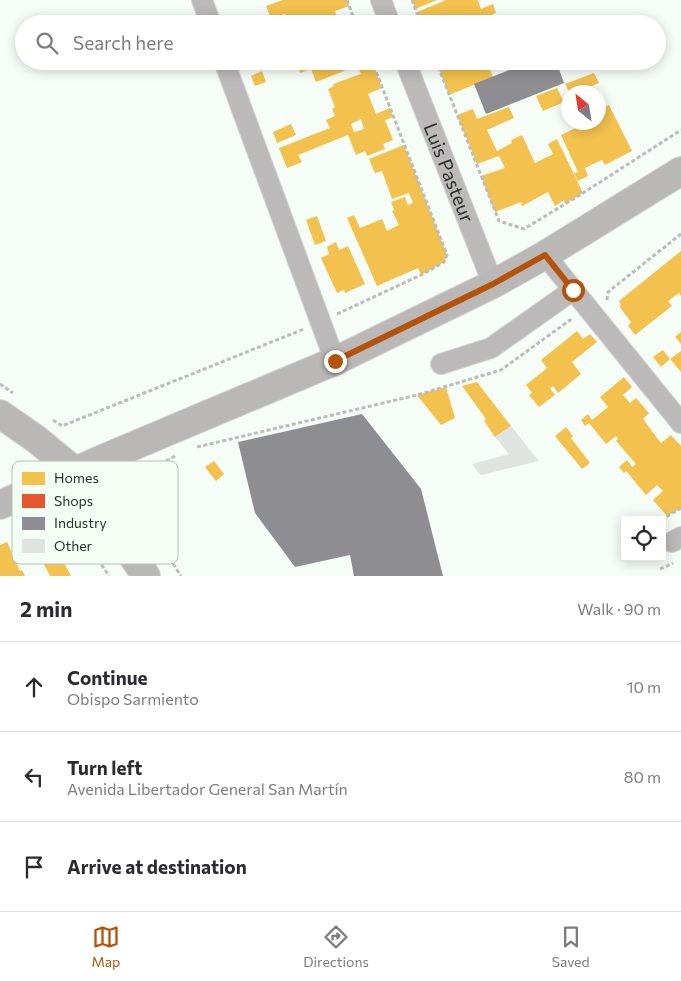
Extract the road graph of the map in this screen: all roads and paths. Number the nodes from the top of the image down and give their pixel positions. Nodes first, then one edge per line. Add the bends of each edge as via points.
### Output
1 (202, 0) edge
2 (347, 0) edge
3 (381, 0) edge
4 (412, 0) edge
5 (208, 15) edge
6 (353, 15) edge
7 (387, 15) edge
8 (418, 15) edge
9 (227, 70) edge
10 (375, 70) edge
11 (409, 70) edge
12 (440, 70) edge
13 (681, 130) edge
14 (681, 171) edge
15 (681, 234) edge
16 (545, 255) junction
17 (493, 284) junction
18 (573, 290) junction
19 (607, 302) dead end
20 (579, 321) dead end
21 (320, 322) junction
22 (335, 361) junction
23 (441, 364) dead end
24 (0, 384) edge
25 (8, 404) edge
26 (47, 416) dead end
27 (681, 423) edge
28 (196, 447) dead end
29 (178, 454) dead end
30 (63, 461) edge
31 (98, 461) edge
32 (166, 461) edge
33 (12, 500) edge
34 (0, 505) edge
35 (681, 508) edge
36 (666, 517) edge
37 (674, 562) dead end
38 (101, 564) edge
39 (138, 564) edge
40 (173, 564) edge
41 (660, 569) dead end
42 (109, 576) edge
43 (146, 576) edge
44 (181, 576) edge

1 - 5 street
2 - 6 path
3 - 7 street
4 - 8 path
9 - 21 street
10 - 21 path via 447,255 444,262 422,275
11 - 17 street, Luis Pasteur
12 - 13 path via 499,221 524,229
14 - 16 main road
15 - 19 path via 608,292
16 - 17 main road
16 - 18 street
17 - 22 main road
18 - 23 street via 491,348
18 - 27 street
20 - 28 path via 570,320 501,370 409,396
21 - 22 street
21 - 26 path via 62,426
22 - 31 main road
24 - 25 path
25 - 30 main road via 36,439
29 - 32 path
33 - 34 main road
35 - 36 path
37 - 41 path
38 - 42 path
39 - 43 main road
40 - 44 path

